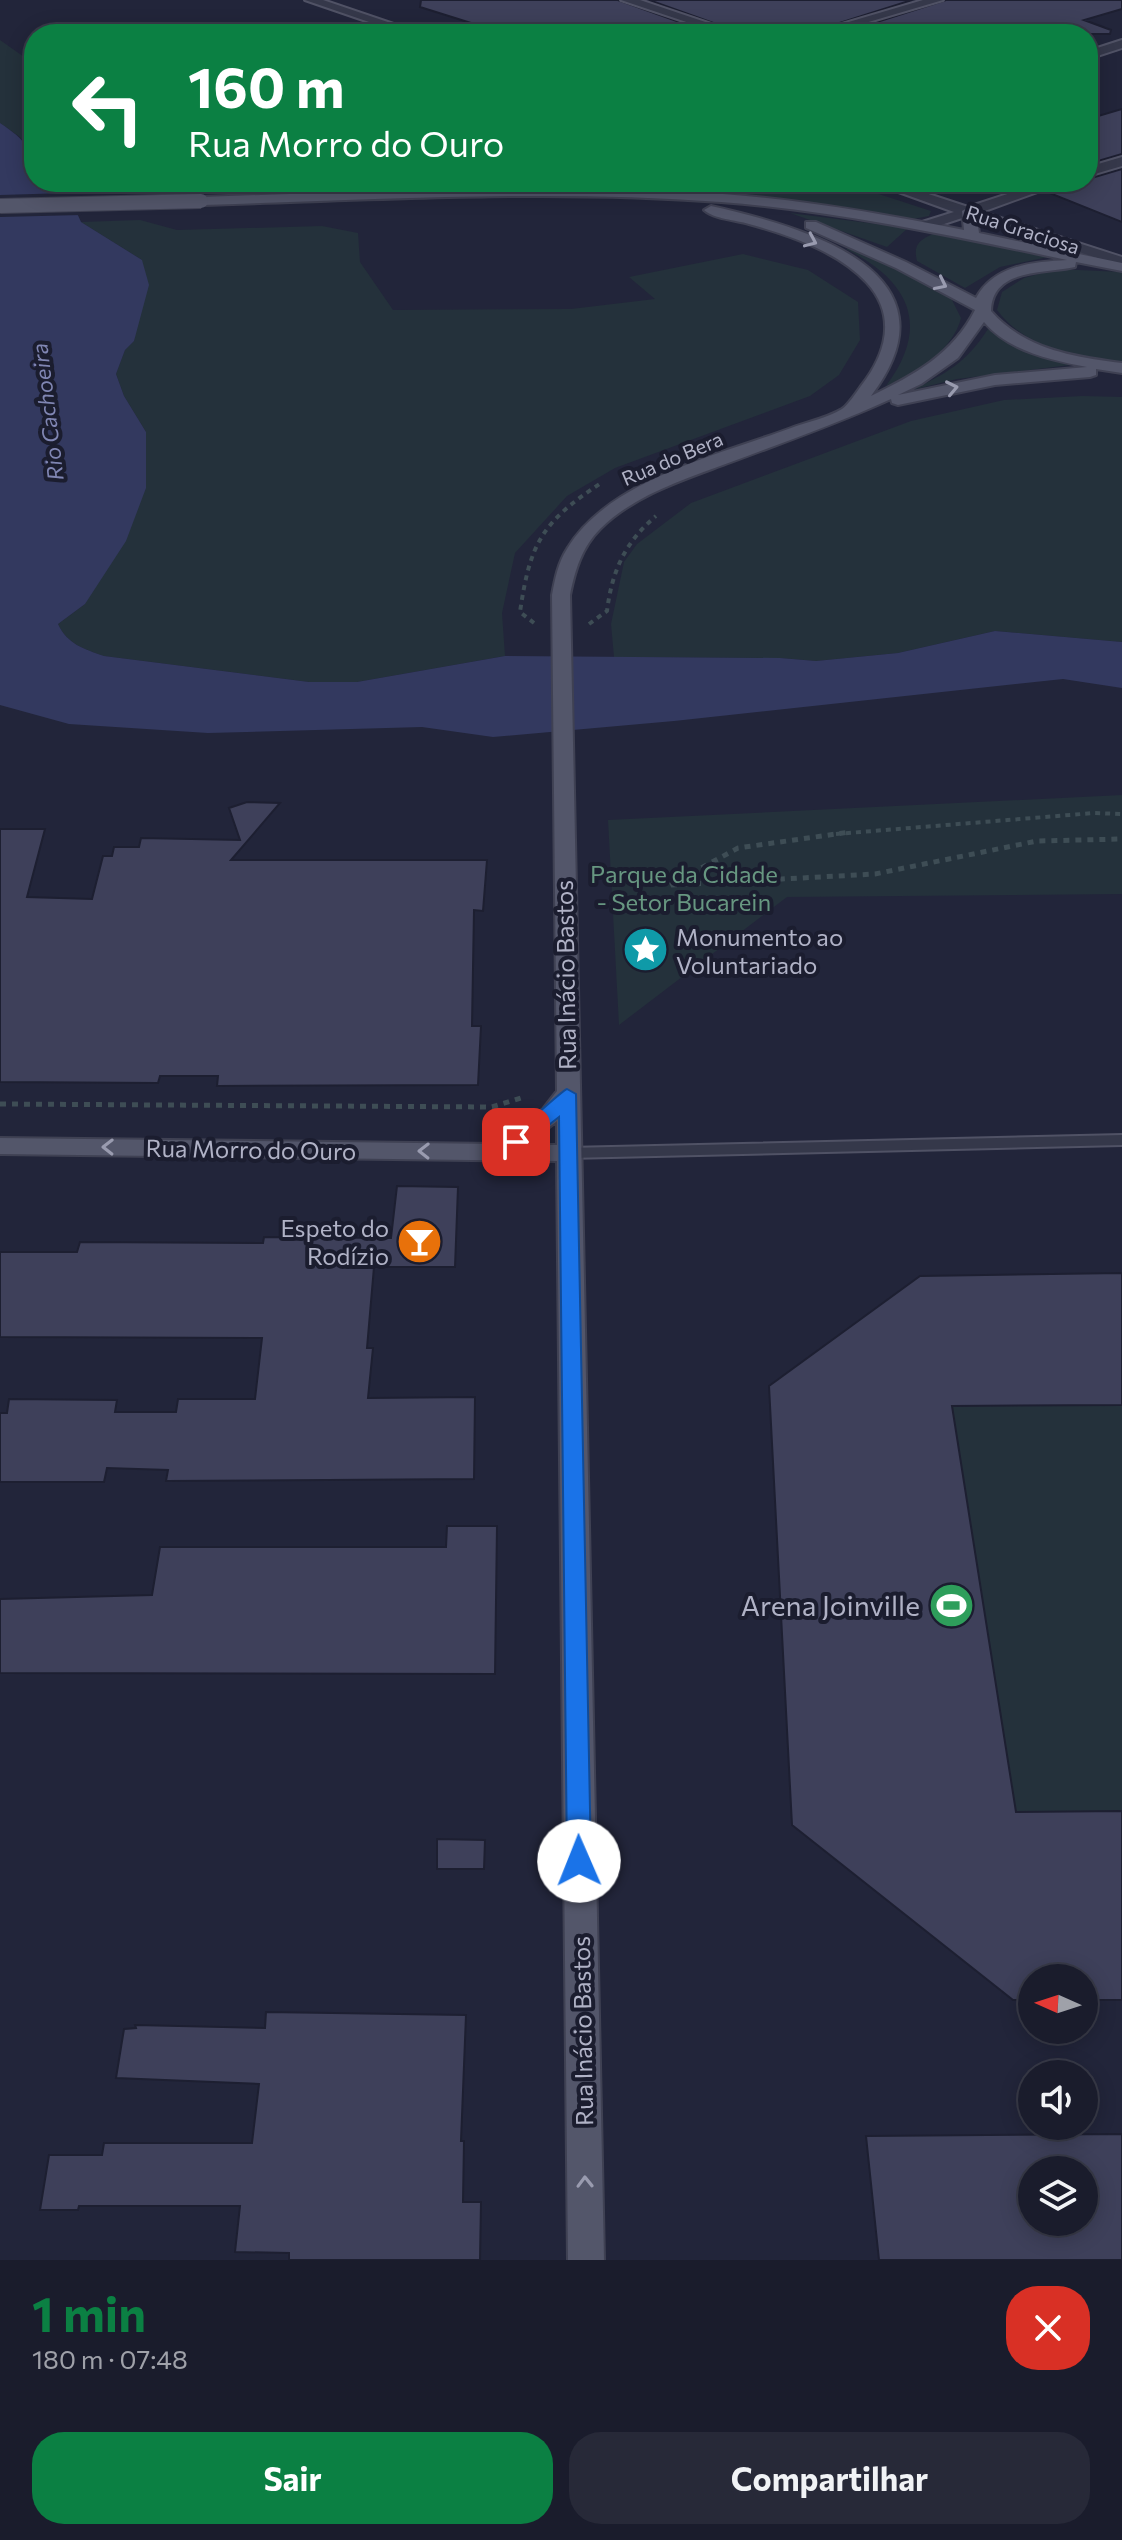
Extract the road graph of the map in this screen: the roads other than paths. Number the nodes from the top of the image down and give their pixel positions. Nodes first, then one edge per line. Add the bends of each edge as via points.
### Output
1 (311, 0) edge
2 (627, 0) edge
3 (937, 0) edge
4 (386, 24) edge
5 (703, 24) edge
6 (850, 24) edge
7 (1122, 44) edge
8 (1098, 52) edge
9 (1122, 161) edge
10 (1098, 169) edge
11 (909, 192) edge
12 (1027, 192) edge
13 (617, 194) junction
14 (655, 198) junction
15 (0, 206) edge
16 (969, 211) junction
17 (924, 226) junction
18 (972, 236) junction
19 (901, 265) junction
20 (1122, 266) edge
21 (982, 309) junction
22 (1122, 370) edge
23 (849, 412) junction
24 (563, 793) joint
25 (567, 1089) junction
26 (1122, 1140) edge
27 (0, 1146) edge
28 (502, 1152) junction
29 (568, 1153) junction
30 (569, 1191) junction
31 (586, 2260) edge

1 - 4 street
2 - 5 street
3 - 6 street
7 - 8 street
9 - 10 street
11 - 16 street, Rua Graciosa
12 - 16 street
13 - 14 main road
13 - 15 main road, bridge
13 - 17 main road via 760,202
14 - 19 main road via 778,215
14 -> 23 main road via 790,232 848,261 882,291 894,317 894,332 873,383
16 - 17 street
16 - 18 main road
16 - 20 street, Rua Graciosa
17 - 18 main road
17 - 19 main road via 899,239 895,248
18 - 20 main road
19 -> 21 main road
20 - 21 main road, Rua do Bera via 1070,264 1020,270 991,287
21 - 22 main road via 1000,330 1037,348
21 - 23 main road, Rua do Bera via 962,344 937,368
23 -> 22 main road, Rua do Bera via 995,380
23 - 24 main road, Rua do Bera via 665,481 621,503 593,526 575,550 561,595
24 - 25 main road, Rua Inácio Bastos
25 - 28 main road via 541,1123
25 - 29 main road, Rua Inácio Bastos
26 - 29 lane
28 -> 27 main road, Rua Morro do Ouro
28 - 29 main road, Rua Morro do Ouro
28 - 30 main road via 536,1165
29 - 30 main road, Rua Inácio Bastos
31 -> 30 main road, Rua Inácio Bastos

